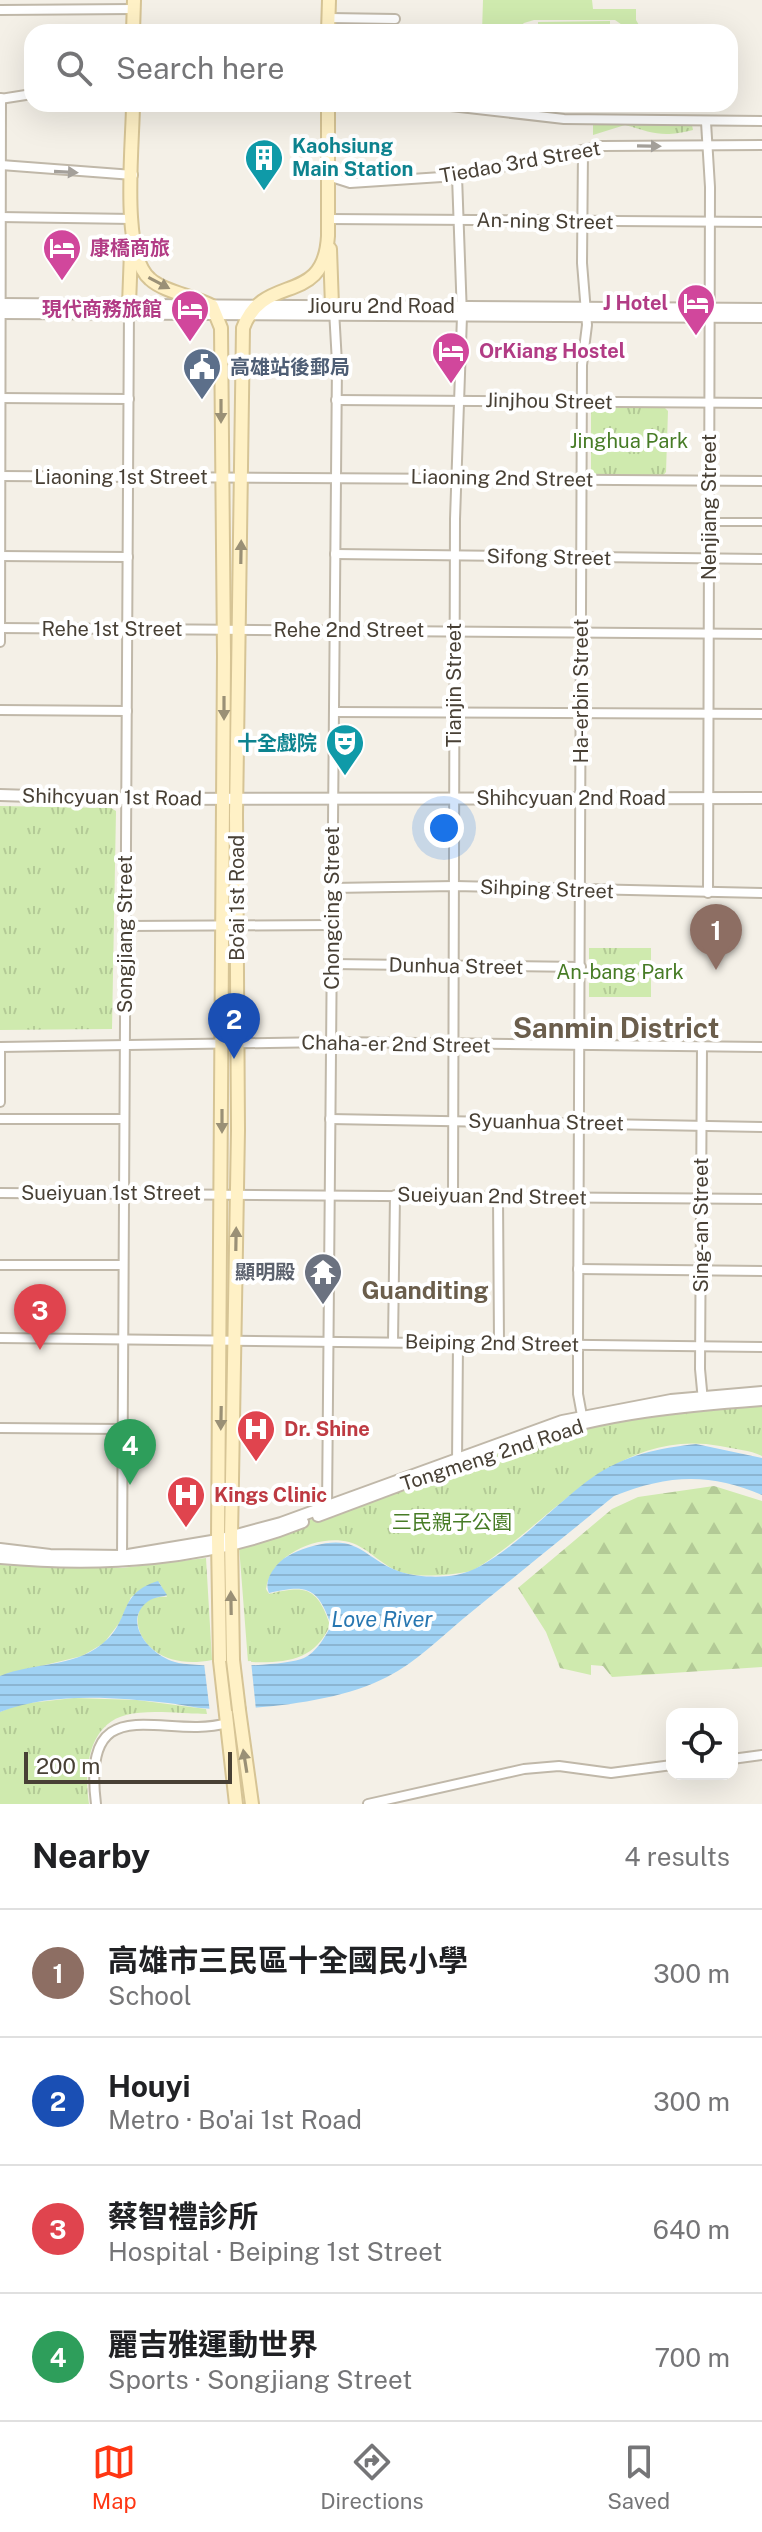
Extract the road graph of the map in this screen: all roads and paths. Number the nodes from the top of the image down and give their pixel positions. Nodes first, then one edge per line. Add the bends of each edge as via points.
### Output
1 (329, 0) edge
2 (134, 4) edge
3 (0, 10) edge
4 (329, 18) junction
5 (395, 19) dead end
6 (133, 24) edge
7 (329, 24) edge
8 (24, 95) edge
9 (0, 98) edge
10 (133, 112) edge
11 (328, 112) edge
12 (503, 112) edge
13 (762, 121) edge
14 (706, 122) junction
15 (762, 145) edge
16 (707, 147) junction
17 (583, 151) junction
18 (2, 165) edge
19 (133, 175) junction
20 (328, 176) junction
21 (457, 176) junction
22 (1, 217) edge
23 (133, 219) junction
24 (328, 219) junction
25 (457, 220) junction
26 (582, 221) junction
27 (710, 222) junction
28 (762, 222) edge
29 (133, 236) junction
30 (328, 236) junction
31 (1, 309) edge
32 (129, 309) junction
33 (762, 309) edge
34 (215, 310) junction
35 (252, 310) junction
36 (334, 310) junction
37 (462, 312) junction
38 (587, 312) junction
39 (709, 312) junction
40 (762, 317) edge
41 (1, 398) edge
42 (129, 399) junction
43 (460, 399) junction
44 (336, 400) junction
45 (582, 402) junction
46 (709, 403) junction
47 (762, 403) edge
48 (0, 476) edge
49 (242, 476) junction
50 (128, 477) junction
51 (221, 477) junction
52 (336, 477) junction
53 (458, 478) junction
54 (582, 479) junction
55 (709, 480) junction
56 (762, 481) edge
57 (709, 522) junction
58 (762, 522) edge
59 (335, 554) junction
60 (454, 555) junction
61 (0, 556) edge
62 (128, 557) junction
63 (582, 557) junction
64 (709, 558) junction
65 (762, 559) edge
66 (0, 628) edge
67 (127, 629) junction
68 (223, 630) junction
69 (241, 630) junction
70 (335, 630) junction
71 (454, 631) junction
72 (581, 632) junction
73 (709, 633) junction
74 (762, 634) edge
75 (0, 642) edge
76 (0, 710) edge
77 (127, 711) junction
78 (334, 712) junction
79 (453, 713) junction
80 (581, 713) junction
81 (708, 714) junction
82 (762, 714) edge
83 (0, 795) edge
84 (333, 797) junction
85 (707, 797) junction
86 (453, 798) junction
87 (762, 798) edge
88 (126, 799) junction
89 (230, 799) junction
90 (581, 799) junction
91 (455, 886) junction
92 (332, 888) junction
93 (581, 891) junction
94 (708, 893) junction
95 (762, 893) edge
96 (221, 925) junction
97 (236, 925) junction
98 (332, 925) junction
99 (126, 926) junction
100 (332, 964) junction
101 (454, 965) junction
102 (581, 967) junction
103 (330, 1042) junction
104 (223, 1043) junction
105 (237, 1043) junction
106 (455, 1045) junction
107 (581, 1046) junction
108 (702, 1046) junction
109 (0, 1047) edge
110 (125, 1047) junction
111 (762, 1047) edge
112 (0, 1102) edge
113 (0, 1119) edge
114 (124, 1119) junction
115 (330, 1119) junction
116 (453, 1121) junction
117 (580, 1123) junction
118 (702, 1125) junction
119 (762, 1127) edge
120 (0, 1193) edge
121 (124, 1193) junction
122 (222, 1194) junction
123 (237, 1194) junction
124 (330, 1195) junction
125 (395, 1195) junction
126 (453, 1195) junction
127 (498, 1196) junction
128 (579, 1197) junction
129 (701, 1199) junction
130 (762, 1199) edge
131 (0, 1265) edge
132 (123, 1265) junction
133 (578, 1269) junction
134 (701, 1269) junction
135 (762, 1271) edge
136 (0, 1338) edge
137 (123, 1339) junction
138 (228, 1340) junction
139 (329, 1341) junction
140 (393, 1342) junction
141 (458, 1343) junction
142 (499, 1343) junction
143 (578, 1344) junction
144 (700, 1346) junction
145 (762, 1347) edge
146 (762, 1392) edge
147 (703, 1400) junction
148 (762, 1400) edge
149 (582, 1420) junction
150 (0, 1428) edge
151 (122, 1429) junction
152 (457, 1460) junction
153 (327, 1508) junction
154 (225, 1543) junction
155 (0, 1549) edge
156 (0, 1558) edge
157 (122, 1560) junction
158 (230, 1715) junction
159 (762, 1755) edge
160 (738, 1758) edge
161 (666, 1766) edge
162 (96, 1804) edge
163 (236, 1804) edge
164 (252, 1804) edge
165 (368, 1804) edge

1 - 4 main road
2 - 3 street
2 - 6 main road
4 - 5 street
4 - 7 main road
8 - 9 street
9 - 18 street
10 - 19 main road
11 - 20 main road
12 - 14 street, Tiedao 3rd Street
13 - 14 street, Tiedao 3rd Street
14 - 16 street, Nenjiang Street
15 - 16 street, Tiedao 3rd Street
17 -> 16 street, Tiedao 3rd Street via 602,146
16 - 27 street, Nenjiang Street
17 - 21 street, Tiedao 3rd Street
17 - 26 street, Ha-erbin Street
18 -> 19 street
18 - 22 street
19 - 23 main road
20 - 21 street, Tiedao 3rd Street via 350,183
20 - 24 main road
21 - 25 street, Tianjin Street
22 - 23 street
22 - 31 street
23 - 29 main road
24 - 25 street, An-ning Street
24 - 30 main road
25 - 26 street, An-ning Street
25 - 37 street, Tianjin Street
26 - 27 street, An-ning Street
26 - 38 street, Ha-erbin Street
27 - 28 street, An-ning Street
27 - 39 street, Nenjiang Street
29 - 32 main road
29 -> 34 main road via 138,264 150,279
30 - 35 main road via 315,275 268,296
30 - 36 main road
31 - 32 street, Jiouru 2nd Road
31 - 41 street
32 - 34 street, Jiouru 2nd Road
32 - 42 street, Songjiang Street
33 - 39 street, Jiouru 2nd Road
34 - 35 street, Jiouru 2nd Road
34 -> 51 main road, Bo'ai 1st Road via 221,333
35 - 36 street, Jiouru 2nd Road
35 - 49 main road, Bo'ai 1st Road via 243,332
36 - 37 street, Jiouru 2nd Road
36 - 44 street, Chongcing Street
37 - 38 street, Jiouru 2nd Road
37 - 43 street, Tianjin Street
38 - 39 street, Jiouru 2nd Road
38 - 45 street, Ha-erbin Street
39 - 40 street, Jiouru 2nd Road
39 - 46 street, Nenjiang Street
41 - 42 street
41 - 48 street
42 - 50 street, Songjiang Street
43 - 44 street, Jinjhou Street
43 - 45 street, Jinjhou Street
43 - 53 street, Tianjin Street
44 - 52 street, Chongcing Street
45 - 46 street, Jinjhou Street
45 - 54 street, Ha-erbin Street
46 - 47 street, Jinjhou Street
46 - 55 street, Nenjiang Street
48 - 50 street, Liaoning 1st Street
48 - 61 street
49 - 51 street, Liaoning 1st Street
49 - 52 street, Liaoning 2nd Street
69 -> 49 main road, Bo'ai 1st Road
50 - 51 street, Liaoning 1st Street
50 - 62 street, Songjiang Street
51 - 68 main road, Bo'ai 1st Road
52 - 53 street, Liaoning 2nd Street
52 - 59 street, Chongcing Street
53 - 54 street, Liaoning 2nd Street
53 - 60 street, Tianjin Street
54 - 55 street, Liaoning 2nd Street
54 - 63 street, Ha-erbin Street
55 - 56 street, Liaoning 2nd Street
55 - 57 street, Nenjiang Street
57 - 58 street
57 - 64 street, Nenjiang Street
59 - 60 street, Sifong Street
59 - 70 street, Chongcing Street
60 - 63 street, Sifong Street
60 - 71 street, Tianjin Street
61 - 62 street
61 - 66 street
62 - 67 street, Songjiang Street
63 - 64 street, Sifong Street
63 - 72 street, Ha-erbin Street
64 - 65 street, Sifong Street
64 - 73 street, Nenjiang Street
66 - 67 street, Rehe 1st Street
66 - 75 street
67 - 68 street, Rehe 1st Street
67 - 77 street, Songjiang Street
68 - 69 street, Rehe 2nd Street
68 -> 89 main road, Bo'ai 1st Road
69 - 70 street, Rehe 2nd Street
69 - 89 main road, Bo'ai 1st Road
70 - 71 street, Rehe 2nd Street
70 - 78 street, Chongcing Street
71 - 72 street, Rehe 2nd Street
71 - 79 street, Tianjin Street
72 - 73 street, Rehe 2nd Street
72 - 80 street, Ha-erbin Street
73 - 74 street, Rehe 2nd Street
73 - 81 street, Nenjiang Street
76 - 77 street
77 - 88 street, Songjiang Street
78 - 79 street
78 - 84 street, Chongcing Street
79 - 80 street
79 - 86 street, Tianjin Street
80 - 81 street
80 - 90 street, Ha-erbin Street
81 - 82 street
81 - 85 street, Nenjiang Street
83 - 88 street, Shihcyuan 1st Road
84 - 86 street, Shihcyuan 2nd Road
84 - 89 street, Shihcyuan 2nd Road
84 - 92 street, Chongcing Street
85 - 87 street, Shihcyuan 2nd Road
85 - 90 street, Shihcyuan 2nd Road
85 - 94 street, Nenjiang Street
86 - 90 street, Shihcyuan 2nd Road
86 - 91 street, Tianjin Street
88 - 89 street, Shihcyuan 1st Road
88 - 99 street, Songjiang Street
89 - 96 main road, Bo'ai 1st Road
89 - 97 main road, Bo'ai 1st Road
90 - 93 street, Ha-erbin Street
91 - 92 street, Sihping Street
91 - 93 street, Sihping Street
91 - 101 street, Tianjin Street
92 - 98 street, Chongcing Street
93 - 94 street, Sihping Street
93 - 102 street, Ha-erbin Street
94 - 95 street, Sihping Street
96 - 97 street
96 - 99 street
96 - 104 main road, Bo'ai 1st Road
97 - 98 street
97 - 105 main road, Bo'ai 1st Road
98 - 100 street, Chongcing Street
99 - 110 street, Songjiang Street
100 - 101 street, Dunhua Street
100 - 103 street, Chongcing Street
101 - 102 street, Dunhua Street
101 - 106 street, Tianjin Street
102 - 107 street, Ha-erbin Street
103 - 105 street, Chaha-er 2nd Street
103 - 106 street, Chaha-er 2nd Street
103 - 115 street, Chongcing Street
104 - 105 street, Chaha-er 2nd Street
104 - 110 street, Chaha-er 2nd Street
104 -> 122 main road, Bo'ai 1st Road
105 - 123 main road, Bo'ai 1st Road
106 - 107 street, Chaha-er 2nd Street
106 - 116 street, Tianjin Street
107 - 108 street, Chaha-er 2nd Street
107 - 117 street, Ha-erbin Street
108 - 111 street, Chaha-er 2nd Street
108 - 118 street, Sing-an Street
109 - 110 street, Chaha-er 2nd Street
109 - 112 street
110 - 114 street, Songjiang Street
113 - 114 street
114 - 121 street, Songjiang Street
115 - 116 street, Syuanhua Street
115 - 124 street, Chongcing Street
116 - 117 street, Syuanhua Street
116 - 126 street, Tianjin Street
117 - 118 street, Syuanhua Street
117 - 128 street, Ha-erbin Street
118 - 119 street, Syuanhua Street
118 - 129 street, Sing-an Street
120 - 121 street, Sueiyuan 1st Street
121 - 122 street, Sueiyuan 1st Street
121 - 132 street, Songjiang Street
122 - 123 street, Sueiyuan 2nd Street
122 - 138 main road, Bo'ai 1st Road
123 - 124 street, Sueiyuan 2nd Street
138 -> 123 main road, Bo'ai 1st Road
124 - 125 street, Sueiyuan 2nd Street
124 - 139 street, Chongcing Street
125 - 126 street, Sueiyuan 2nd Street
125 - 140 street
126 - 127 street, Sueiyuan 2nd Street
127 - 128 street, Sueiyuan 2nd Street
127 - 142 street
128 - 129 street, Sueiyuan 2nd Street
128 - 133 street, Ha-erbin Street
129 - 130 street, Sueiyuan 2nd Street
129 - 134 street, Sing-an Street
131 - 132 street
132 - 137 street, Songjiang Street
133 - 134 street
133 - 143 street, Ha-erbin Street
134 - 135 street
134 - 144 street, Sing-an Street
136 - 137 street, Beiping 2nd Street
137 - 138 street, Beiping 2nd Street
137 - 151 street, Songjiang Street
138 - 139 street, Beiping 2nd Street
138 - 154 main road, Bo'ai 1st Road
139 - 140 street, Beiping 2nd Street
139 - 153 street, Chongcing Street
140 - 141 street, Beiping 2nd Street
141 - 142 street, Beiping 2nd Street
141 - 152 street
142 - 143 street, Beiping 2nd Street
143 - 144 street, Beiping 2nd Street
143 - 149 street, Ha-erbin Street
144 - 145 street, Beiping 2nd Street
144 - 147 street, Sing-an Street
146 - 147 street, Tongmeng 2nd Road
147 - 148 street, Tongmeng 2nd Road
147 - 149 street, Tongmeng 2nd Road
149 - 152 street, Tongmeng 2nd Road
150 - 151 street
151 - 157 street, Songjiang Street
152 - 153 street, Tongmeng 2nd Road
153 - 154 street, Tongmeng 2nd Road
154 - 157 street, Tongmeng 2nd Road
154 - 158 main road, Bo'ai 1st Road, bridge
155 - 157 street
156 - 157 street
158 - 162 street via 207,1727 139,1722 120,1728 98,1751
158 - 163 main road
164 -> 158 main road
159 - 160 street
161 - 165 street via 611,1773 535,1768

